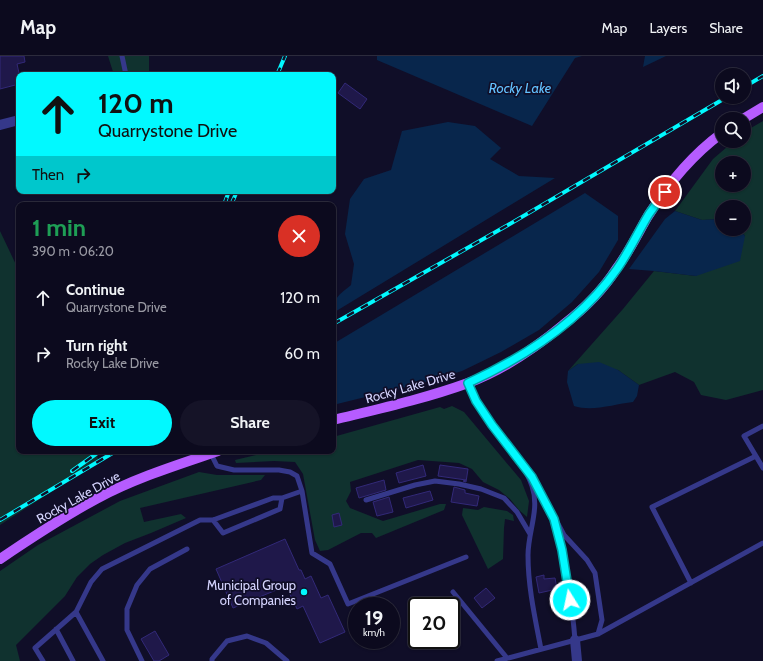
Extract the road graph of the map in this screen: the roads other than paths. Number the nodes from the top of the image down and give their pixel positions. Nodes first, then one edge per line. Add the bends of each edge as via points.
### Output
1 (122, 56) edge
2 (125, 72) edge
3 (763, 107) edge
4 (751, 114) edge
5 (16, 121) edge
6 (0, 125) edge
7 (715, 138) edge
8 (468, 383) junction
9 (336, 419) edge
10 (763, 426) edge
11 (515, 453) junction
12 (208, 454) edge
13 (215, 454) edge
14 (756, 456) junction
15 (763, 468) edge
16 (302, 491) junction
17 (282, 498) junction
18 (366, 500) dead end
19 (554, 519) junction
20 (213, 520) junction
21 (530, 534) junction
22 (763, 543) edge
23 (187, 548) dead end
24 (466, 557) dead end
25 (0, 559) edge
26 (691, 583) junction
27 (452, 592) dead end
28 (76, 612) junction
29 (56, 629) junction
30 (598, 634) junction
31 (575, 640) junction
32 (541, 649) junction
33 (507, 658) junction
34 (212, 660) edge
35 (43, 661) edge
36 (73, 661) edge
37 (103, 661) edge
38 (142, 661) edge
39 (206, 661) edge
40 (287, 661) edge
41 (497, 661) edge
42 (577, 661) edge

1 - 2 lane
3 - 4 main road
5 - 6 street
7 - 8 main road, Rocky Lake Drive via 682,170 649,214 606,284 581,311 519,357
8 - 9 main road, Rocky Lake Drive
8 - 11 lane via 492,425
10 - 14 lane via 744,436
11 - 19 lane via 538,486
11 - 21 lane via 534,494 535,512
12 - 25 main road, Rocky Lake Drive via 144,477 96,499
13 - 16 lane via 217,466 234,470 290,472 297,476
14 - 15 lane
14 - 26 lane via 652,507
16 - 17 lane
16 - 24 lane via 312,553 330,564 348,604
17 - 20 lane via 273,498
17 - 20 lane via 280,509 223,533
18 - 21 lane via 435,480 458,484 504,498 517,512
19 - 30 lane via 595,574 602,620
19 - 31 lane via 573,613
20 - 28 lane via 200,520 102,569 91,582
21 - 32 lane via 528,574
22 - 26 lane
23 - 38 lane via 150,569 137,585 127,609 126,630
26 - 30 lane
27 - 33 lane
28 - 29 lane
28 - 37 lane
29 - 35 lane via 35,648
29 - 36 lane
30 - 31 lane
31 - 32 lane
31 - 42 street
32 - 33 lane
33 - 41 lane
34 - 39 lane
34 - 40 lane via 227,641 247,636 266,643

